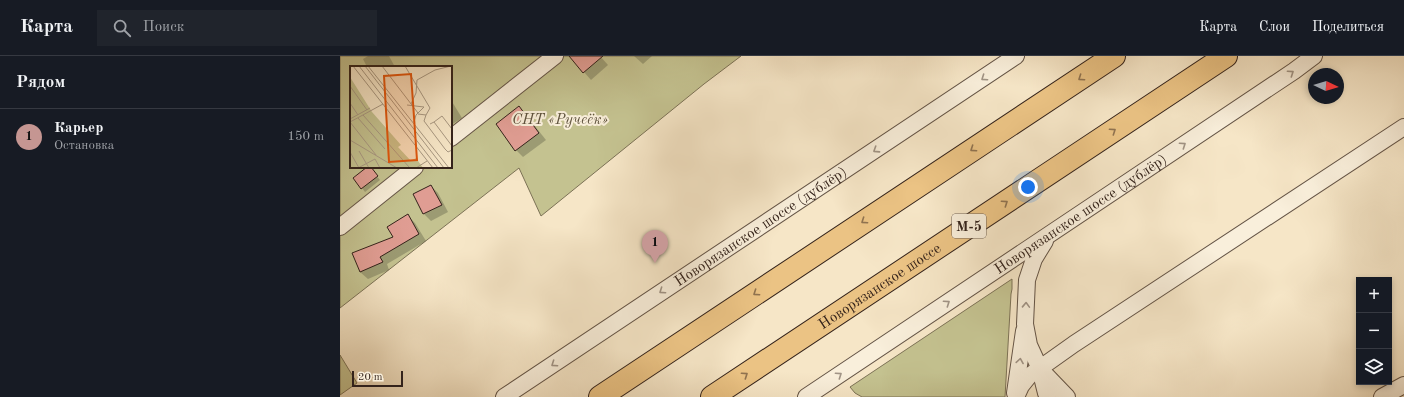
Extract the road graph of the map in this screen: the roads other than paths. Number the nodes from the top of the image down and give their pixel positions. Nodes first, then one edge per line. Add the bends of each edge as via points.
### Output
1 (555, 56) edge
2 (1016, 56) edge
3 (1114, 56) edge
4 (1226, 56) edge
5 (1314, 56) edge
6 (1404, 127) edge
7 (452, 137) edge
8 (414, 168) edge
9 (340, 227) edge
10 (1049, 235) junction
11 (1025, 324) junction
12 (1040, 369) junction
13 (1404, 385) edge
14 (504, 397) edge
15 (600, 397) edge
16 (712, 397) edge
17 (806, 397) edge
18 (1015, 397) edge
19 (1048, 397) edge
20 (1067, 397) edge
21 (1382, 397) edge

1 - 7 street
2 -> 14 street, Новорязанское шоссе (дублёр)
3 -> 15 highway
16 -> 4 highway, Новорязанское шоссе / М-5
10 -> 5 street, Новорязанское шоссе (дублёр)
6 - 12 street
8 - 9 street
11 -> 10 street via 1027,280 1034,259
17 -> 10 street, Новорязанское шоссе (дублёр)
11 - 12 street via 1029,345
18 -> 11 street
12 - 18 street via 1029,376
12 - 19 street
12 - 20 street
13 - 21 street

